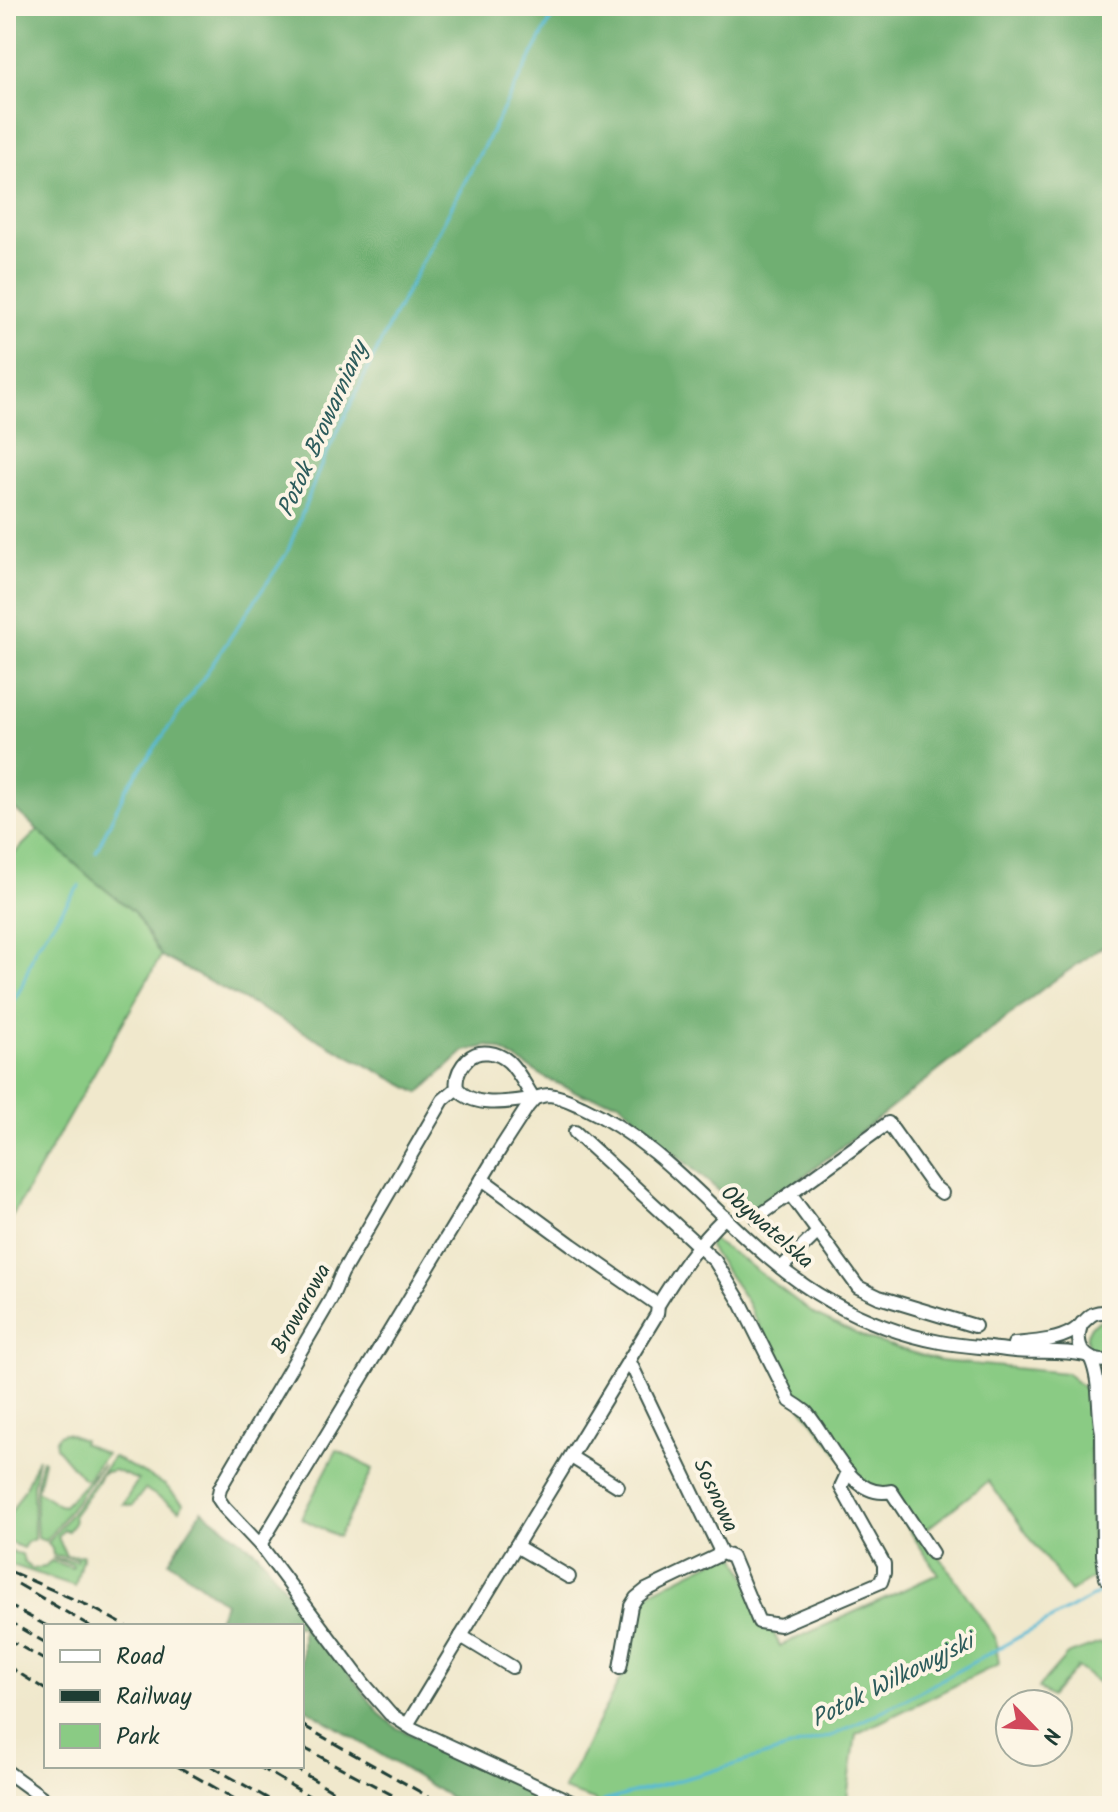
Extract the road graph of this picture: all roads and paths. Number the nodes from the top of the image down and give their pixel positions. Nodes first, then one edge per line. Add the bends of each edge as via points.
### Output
1 (457, 1088) junction
2 (534, 1099) junction
3 (575, 1132) dead end
4 (482, 1179) junction
5 (942, 1193) dead end
6 (790, 1194) junction
7 (725, 1217) junction
8 (756, 1218) dead end
9 (818, 1232) junction
10 (697, 1245) junction
11 (781, 1268) junction
12 (658, 1305) junction
13 (1112, 1313) edge
14 (1082, 1323) junction
15 (975, 1326) dead end
16 (995, 1348) junction
17 (1088, 1357) junction
18 (629, 1360) junction
19 (1112, 1360) edge
20 (1112, 1368) edge
21 (1102, 1432) junction
22 (571, 1457) junction
23 (848, 1472) junction
24 (618, 1486) dead end
25 (260, 1545) junction
26 (516, 1546) junction
27 (719, 1552) junction
28 (932, 1553) dead end
29 (569, 1577) dead end
30 (1106, 1578) dead end
31 (461, 1636) junction
32 (512, 1667) dead end
33 (620, 1668) dead end
34 (407, 1725) junction
35 (6, 1771) edge
36 (54, 1806) edge
37 (580, 1806) edge

1 - 2 street, Obywatelska via 482,1102
1 - 2 street via 469,1058 493,1053 509,1063
1 - 25 street, Browarowa via 443,1100 220,1488 219,1503
2 - 4 street
2 - 7 street, Obywatelska via 563,1098 624,1129
3 - 10 street
4 - 12 street
4 - 25 street
5 - 6 street via 888,1123
6 - 8 street
6 - 9 street
7 - 10 street
7 - 11 street, Obywatelska
9 - 11 street
9 - 15 street via 858,1287
10 - 12 street
10 - 23 street via 715,1261 741,1303 790,1401 805,1411
11 - 16 street, Obywatelska via 829,1301 881,1325 939,1342
12 - 18 street
13 - 14 street, Obywatelska via 1094,1313
14 - 16 street, Obywatelska via 1058,1337
14 - 17 street via 1078,1340
16 - 17 street, Obywatelska
17 - 19 street, Obywatelska
17 - 21 street via 1098,1382
18 - 22 street
18 - 27 street, Sosnowa
20 - 21 street
21 - 30 street
22 - 24 street
22 - 26 street
23 - 27 street via 841,1487 884,1564 881,1582 780,1625 759,1622 732,1557
23 - 28 street via 872,1491 891,1491
25 - 34 street, Browarowa via 364,1684
26 - 29 street
26 - 31 street
27 - 33 street, Sosnowa via 636,1598
31 - 32 street
31 - 34 street
34 - 37 street, Browarowa
35 - 36 street

